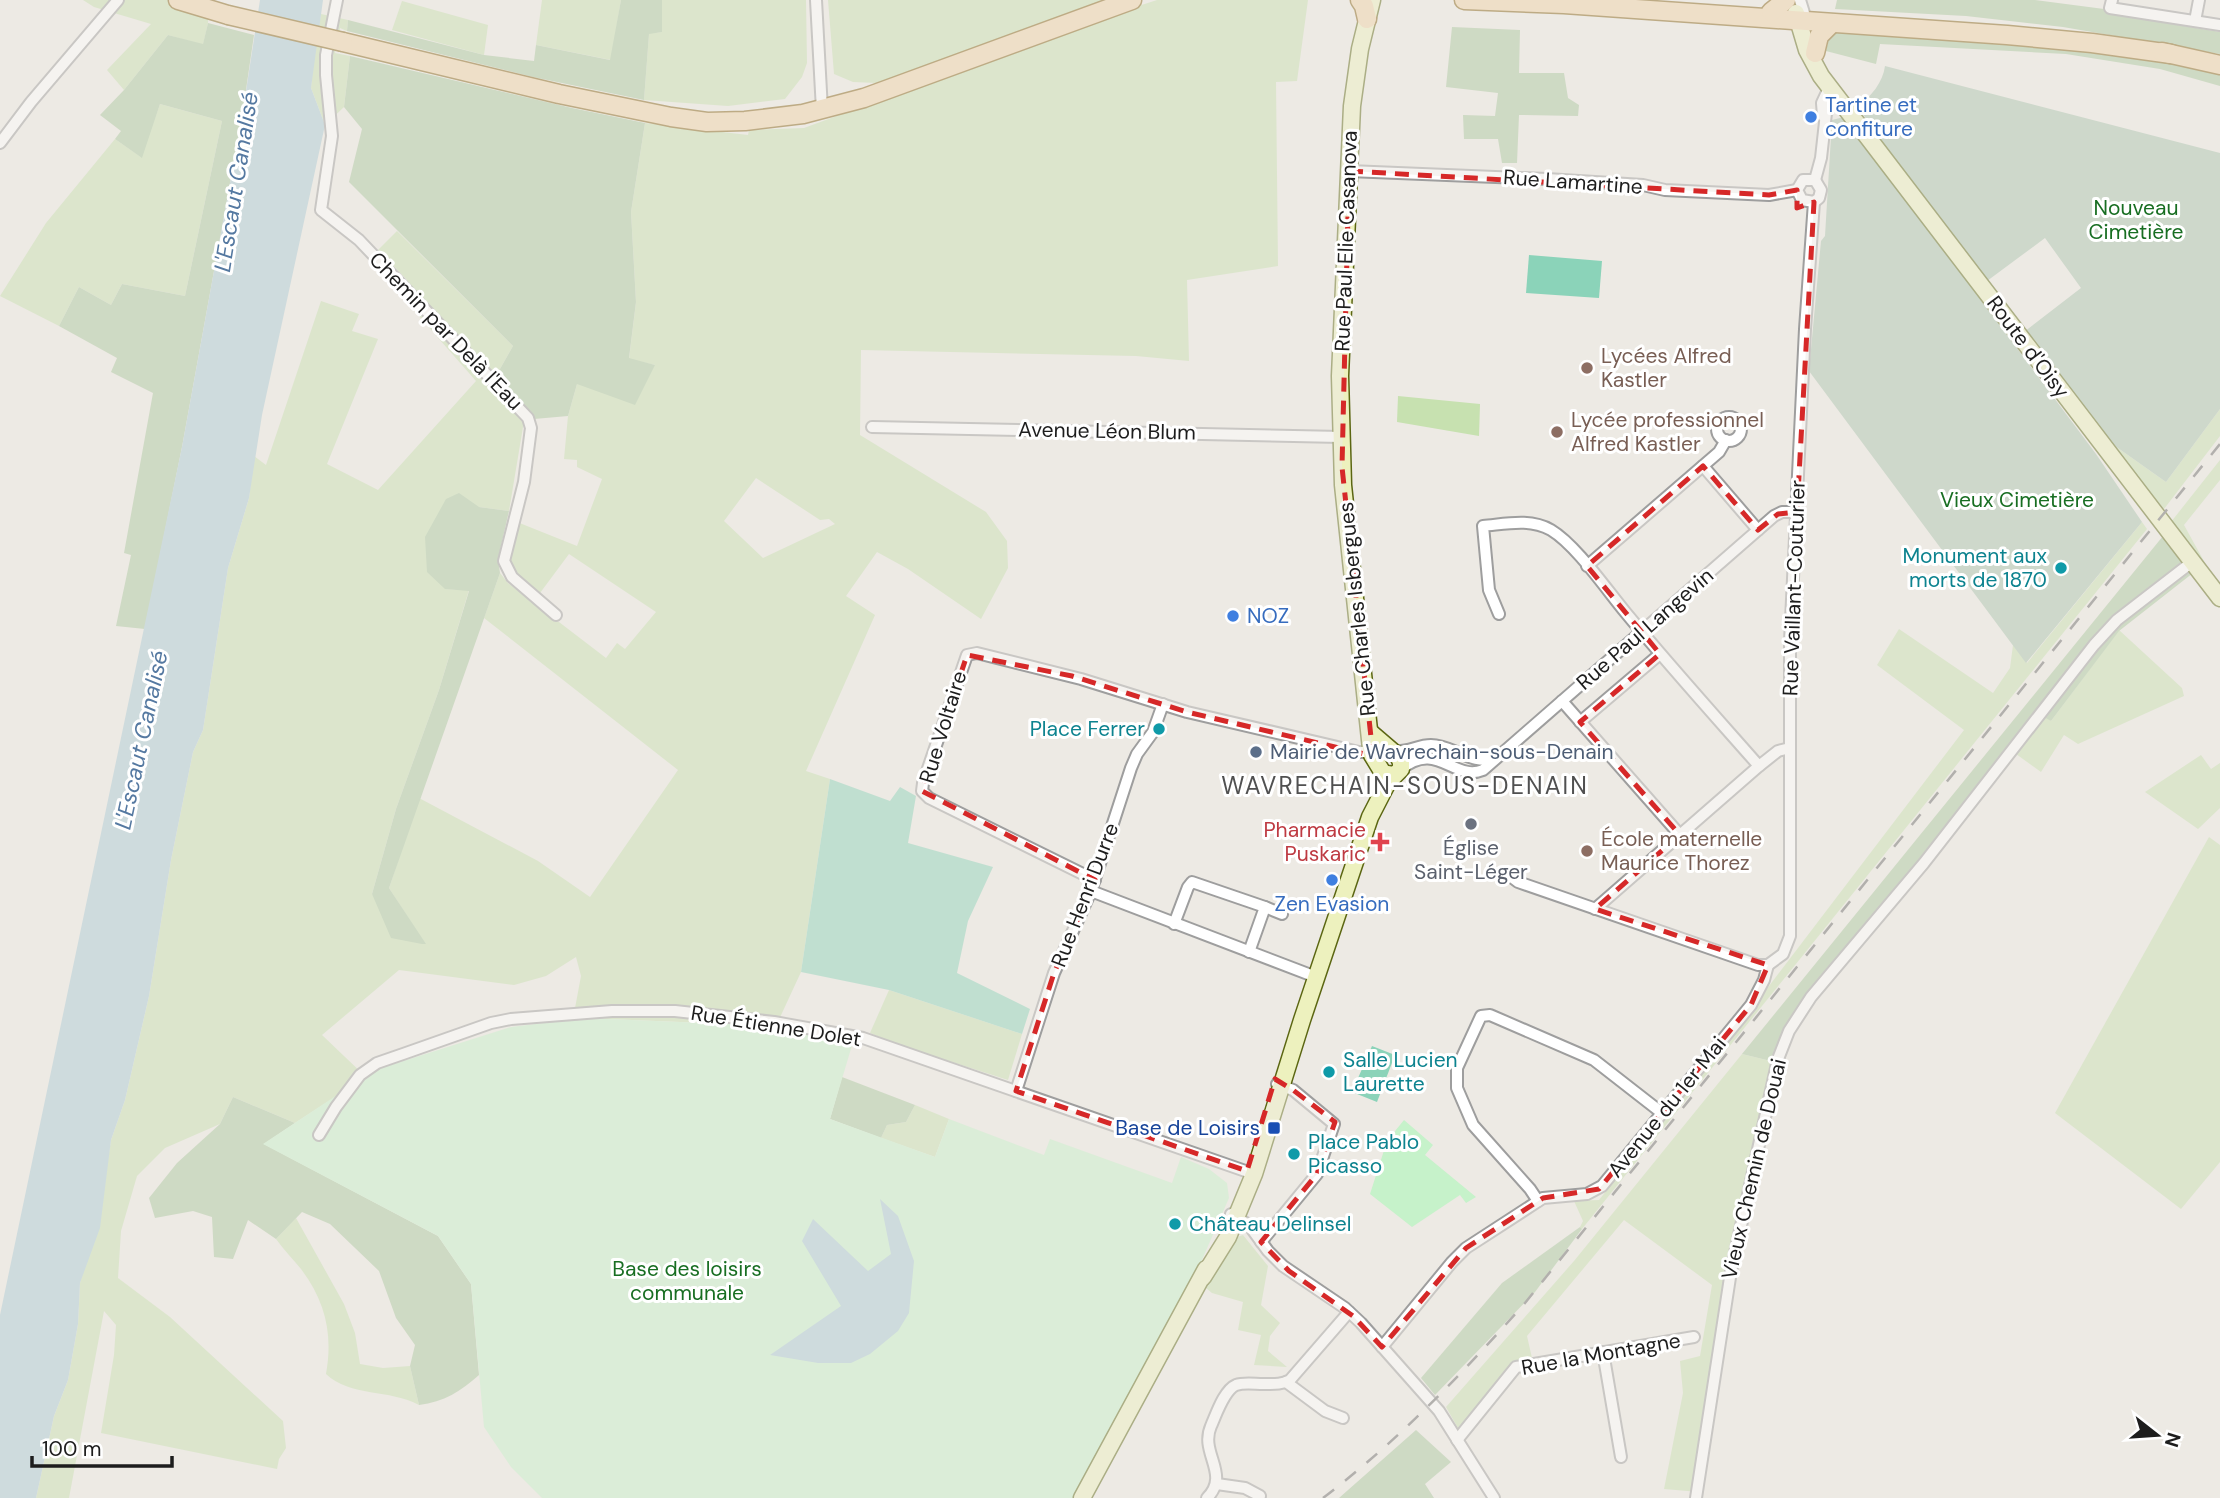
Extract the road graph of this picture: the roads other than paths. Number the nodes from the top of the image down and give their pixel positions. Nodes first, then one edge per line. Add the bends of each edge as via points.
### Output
1 (107, 0) edge
2 (118, 0) edge
3 (178, 0) edge
4 (337, 0) edge
5 (816, 0) edge
6 (1132, 0) edge
7 (1360, 0) edge
8 (1372, 0) edge
9 (1464, 0) edge
10 (2199, 0) edge
11 (1534, 1) edge
12 (2111, 4) edge
13 (1797, 10) edge
14 (1721, 14) junction
15 (104, 18) junction
16 (1367, 19) junction
17 (2195, 21) junction
18 (1831, 24) junction
19 (2220, 25) edge
20 (336, 39) junction
21 (1815, 52) junction
22 (2171, 54) junction
23 (2220, 65) edge
24 (1834, 91) junction
25 (821, 105) junction
26 (0, 143) edge
27 (1349, 171) junction
28 (1815, 180) junction
29 (1797, 190) junction
30 (1814, 202) junction
31 (872, 427) dead end
32 (1341, 437) junction
33 (1726, 440) dead end
34 (1703, 466) junction
35 (1343, 485) joint
36 (1797, 512) junction
37 (1758, 530) junction
38 (2192, 562) junction
39 (1587, 566) junction
40 (2220, 598) edge
41 (1499, 614) dead end
42 (556, 615) dead end
43 (1642, 632) junction
44 (1661, 654) junction
45 (1562, 701) junction
46 (1163, 704) junction
47 (1580, 722) junction
48 (1790, 748) junction
49 (1379, 752) junction
50 (1498, 757) junction
51 (1759, 766) junction
52 (1397, 773) junction
53 (1370, 817) junction
54 (1680, 835) junction
55 (1506, 873) dead end
56 (1093, 885) junction
57 (1265, 907) junction
58 (1595, 909) junction
59 (1282, 914) dead end
60 (1174, 924) junction
61 (1250, 952) junction
62 (1768, 965) junction
63 (1316, 977) junction
64 (1278, 1084) junction
65 (1016, 1091) junction
66 (1661, 1113) junction
67 (319, 1135) dead end
68 (1251, 1172) junction
69 (1538, 1201) junction
70 (1234, 1215) junction
71 (1261, 1242) junction
72 (1349, 1312) junction
73 (1694, 1337) dead end
74 (1382, 1347) junction
75 (1603, 1352) junction
76 (1286, 1382) junction
77 (1343, 1418) dead end
78 (1457, 1440) junction
79 (1621, 1457) dead end
80 (1217, 1484) junction
81 (1260, 1496) dead end
82 (1082, 1498) edge
83 (1207, 1498) edge
84 (1494, 1498) edge
85 (1696, 1498) edge

1 - 15 street
2 - 15 street
3 - 20 main road, bridge
4 - 20 street
5 - 25 street
6 - 25 main road via 912,80
7 - 16 main road
8 - 16 main road, Rue Paul Elie Casanova
9 - 11 main road
10 - 17 street
11 - 14 main road
12 - 17 street
13 - 14 main road
13 - 14 main road
13 - 18 main road
13 - 21 main road
13 - 22 main road via 2024,28
13 - 24 main road via 1809,55
15 - 26 street
16 - 27 main road, Rue Paul Elie Casanova via 1353,97
17 - 19 street
18 - 21 main road via 1819,36
18 - 22 main road via 2024,36
20 - 25 main road via 679,119 774,118
20 - 42 street, Chemin par Delà l'Eau via 326,55 332,136 320,211 359,240 530,421 524,482 504,561 512,577
21 - 24 main road
22 - 23 main road
24 - 28 street
24 - 38 main road, Route d'Oisy
27 - 29 street, Rue Lamartine via 1769,195
27 - 32 main road, Rue Paul Elie Casanova
28 - 29 street via 1803,180
28 - 30 street via 1821,190
29 - 30 street via 1802,200
30 - 36 street, Rue Vaillant-Couturier
31 - 32 street, Avenue Léon Blum
32 - 35 main road, Rue Paul Elie Casanova
33 - 34 street
34 - 37 street
34 - 39 street
35 - 49 main road, Rue Charles Isbergues via 1370,732
36 - 37 street, Rue Paul Langevin via 1778,514
36 - 48 street, Rue Vaillant-Couturier
37 - 43 street, Rue Paul Langevin
38 - 40 main road, Route d'Oisy
38 - 85 street, Vieux Chemin de Douai via 2112,625 1924,863 1827,977 1785,1039 1731,1271
39 - 41 street via 1544,527 1523,522 1483,526 1489,590
39 - 43 street
43 - 44 street
43 - 45 street, Rue Paul Langevin
44 - 47 street, Rue Paul Langevin
44 - 51 street
45 - 47 street
45 - 50 street, Rue Paul Langevin
46 - 49 street, Rue Voltaire via 1359,752
46 - 56 street, Rue Henri Durre via 1153,732 1130,768
46 - 56 street, Rue Voltaire via 977,653 963,661 923,783 924,794
47 - 54 street
48 - 51 street
48 - 62 street, Rue Vaillant-Couturier via 1790,936 1783,954
49 - 50 street via 1429,745 1482,761
49 - 52 main road via 1384,774
49 - 53 main road, Rue Charles Isbergues
50 - 52 street, Rue Paul Langevin via 1477,773 1425,758
51 - 54 street
52 - 53 main road, Rue Charles Isbergues
53 - 63 main road, Rue Charles Isbergues
54 - 58 street
55 - 58 street via 1518,882
56 - 60 street
56 - 65 street, Rue Henri Durre via 1054,973
57 - 59 street
57 - 60 street via 1192,882
57 - 61 street
58 - 62 street
60 - 61 street
61 - 63 street
62 - 66 street, Avenue du 1er Mai via 1751,1005
63 - 64 main road, Rue Charles Isbergues
64 - 68 main road, Rue Charles Isbergues
64 - 71 street via 1293,1090 1334,1124 1317,1174
65 - 67 street, Rue Étienne Dolet via 847,1034 684,1011 612,1011 502,1020 377,1063 360,1075
65 - 68 street, Rue Étienne Dolet
66 - 69 street, Avenue du 1er Mai via 1599,1189
66 - 69 street via 1594,1060 1490,1015 1481,1016 1457,1068 1457,1087 1473,1125
68 - 70 main road, Rue Charles Isbergues
69 - 74 street, Avenue du 1er Mai via 1461,1251
70 - 71 street via 1250,1225
70 - 82 main road, Rue Charles Isbergues
71 - 72 street via 1289,1271
72 - 74 street
72 - 76 street
73 - 75 street, Rue la Montagne
74 - 78 street via 1436,1406
75 - 78 street, Rue la Montagne via 1516,1367
75 - 79 street
76 - 77 street via 1325,1411
76 - 80 street via 1242,1384 1228,1392 1208,1434
78 - 84 street
80 - 81 street via 1245,1488
80 - 83 street

